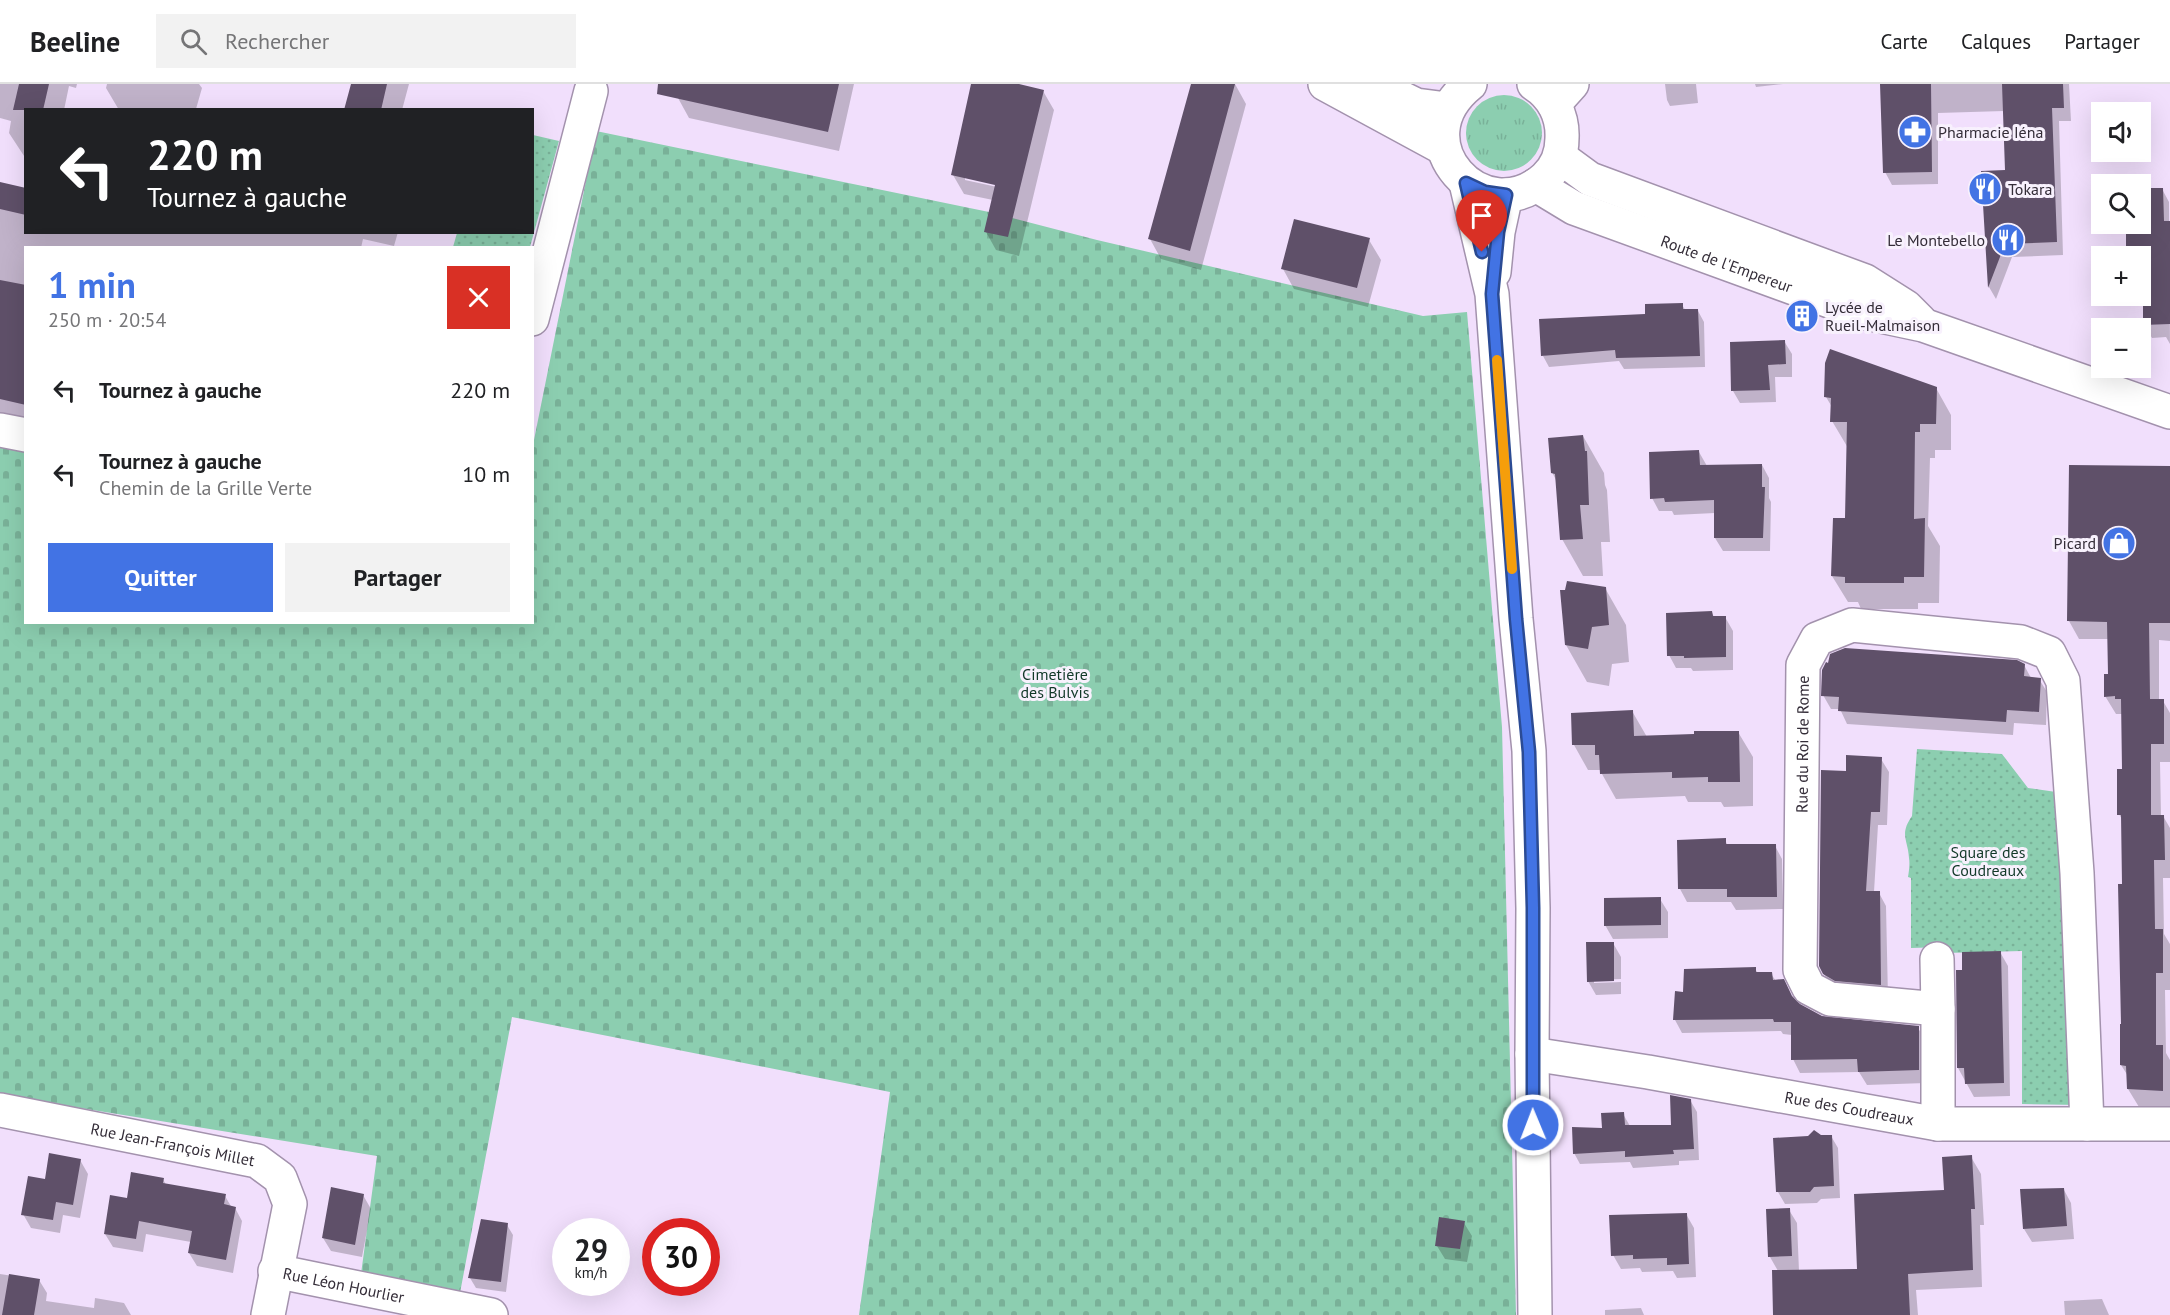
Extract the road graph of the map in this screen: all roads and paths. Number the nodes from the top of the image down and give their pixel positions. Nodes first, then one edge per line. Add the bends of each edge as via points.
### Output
1 (1325, 84) edge
2 (1373, 84) edge
3 (1470, 84) edge
4 (591, 91) dead end
5 (1553, 91) edge
6 (1447, 109) junction
7 (1443, 148) junction
8 (1560, 157) junction
9 (1466, 183) junction
10 (1536, 185) junction
11 (1506, 195) junction
12 (1492, 294) junction
13 (534, 311) edge
14 (1923, 325) junction
15 (2170, 412) edge
16 (0, 430) edge
17 (24, 435) edge
18 (1937, 959) dead end
19 (1938, 1009) junction
20 (1532, 1054) junction
21 (0, 1110) edge
22 (1938, 1124) junction
23 (2087, 1124) junction
24 (2170, 1124) edge
25 (275, 1271) junction
26 (268, 1315) edge
27 (491, 1315) edge
28 (1535, 1315) edge

1 - 7 street
2 - 6 street via 1416,105
3 - 6 street
4 - 13 street
5 - 8 street via 1562,121
6 - 7 street via 1442,128
7 - 9 street
8 - 10 street
8 - 14 street, Route de l'Empereur via 1590,179 1865,281 1906,307
9 - 11 street via 1485,192
9 - 12 street
10 - 11 street
10 - 14 street, Route de l'Empereur via 1574,208 1857,311
11 - 12 street
12 - 20 street via 1529,752
14 - 15 street, Route de l'Empereur
16 - 17 street
18 - 19 street
19 - 22 street
19 - 23 street, Rue du Roi de Rome via 1830,999 1809,988 1800,970 1803,665 1817,639 1852,625 2021,642 2049,653 2063,681 2077,873
20 - 22 street, Rue des Coudreaux
20 - 28 street
21 - 25 street, Rue Jean-François Millet via 257,1161 280,1178 290,1204
22 - 23 street, Rue des Coudreaux
23 - 24 street, Rue des Coudreaux
25 - 26 street, Rue Léon Hourlier
25 - 27 street, Rue Léon Hourlier

